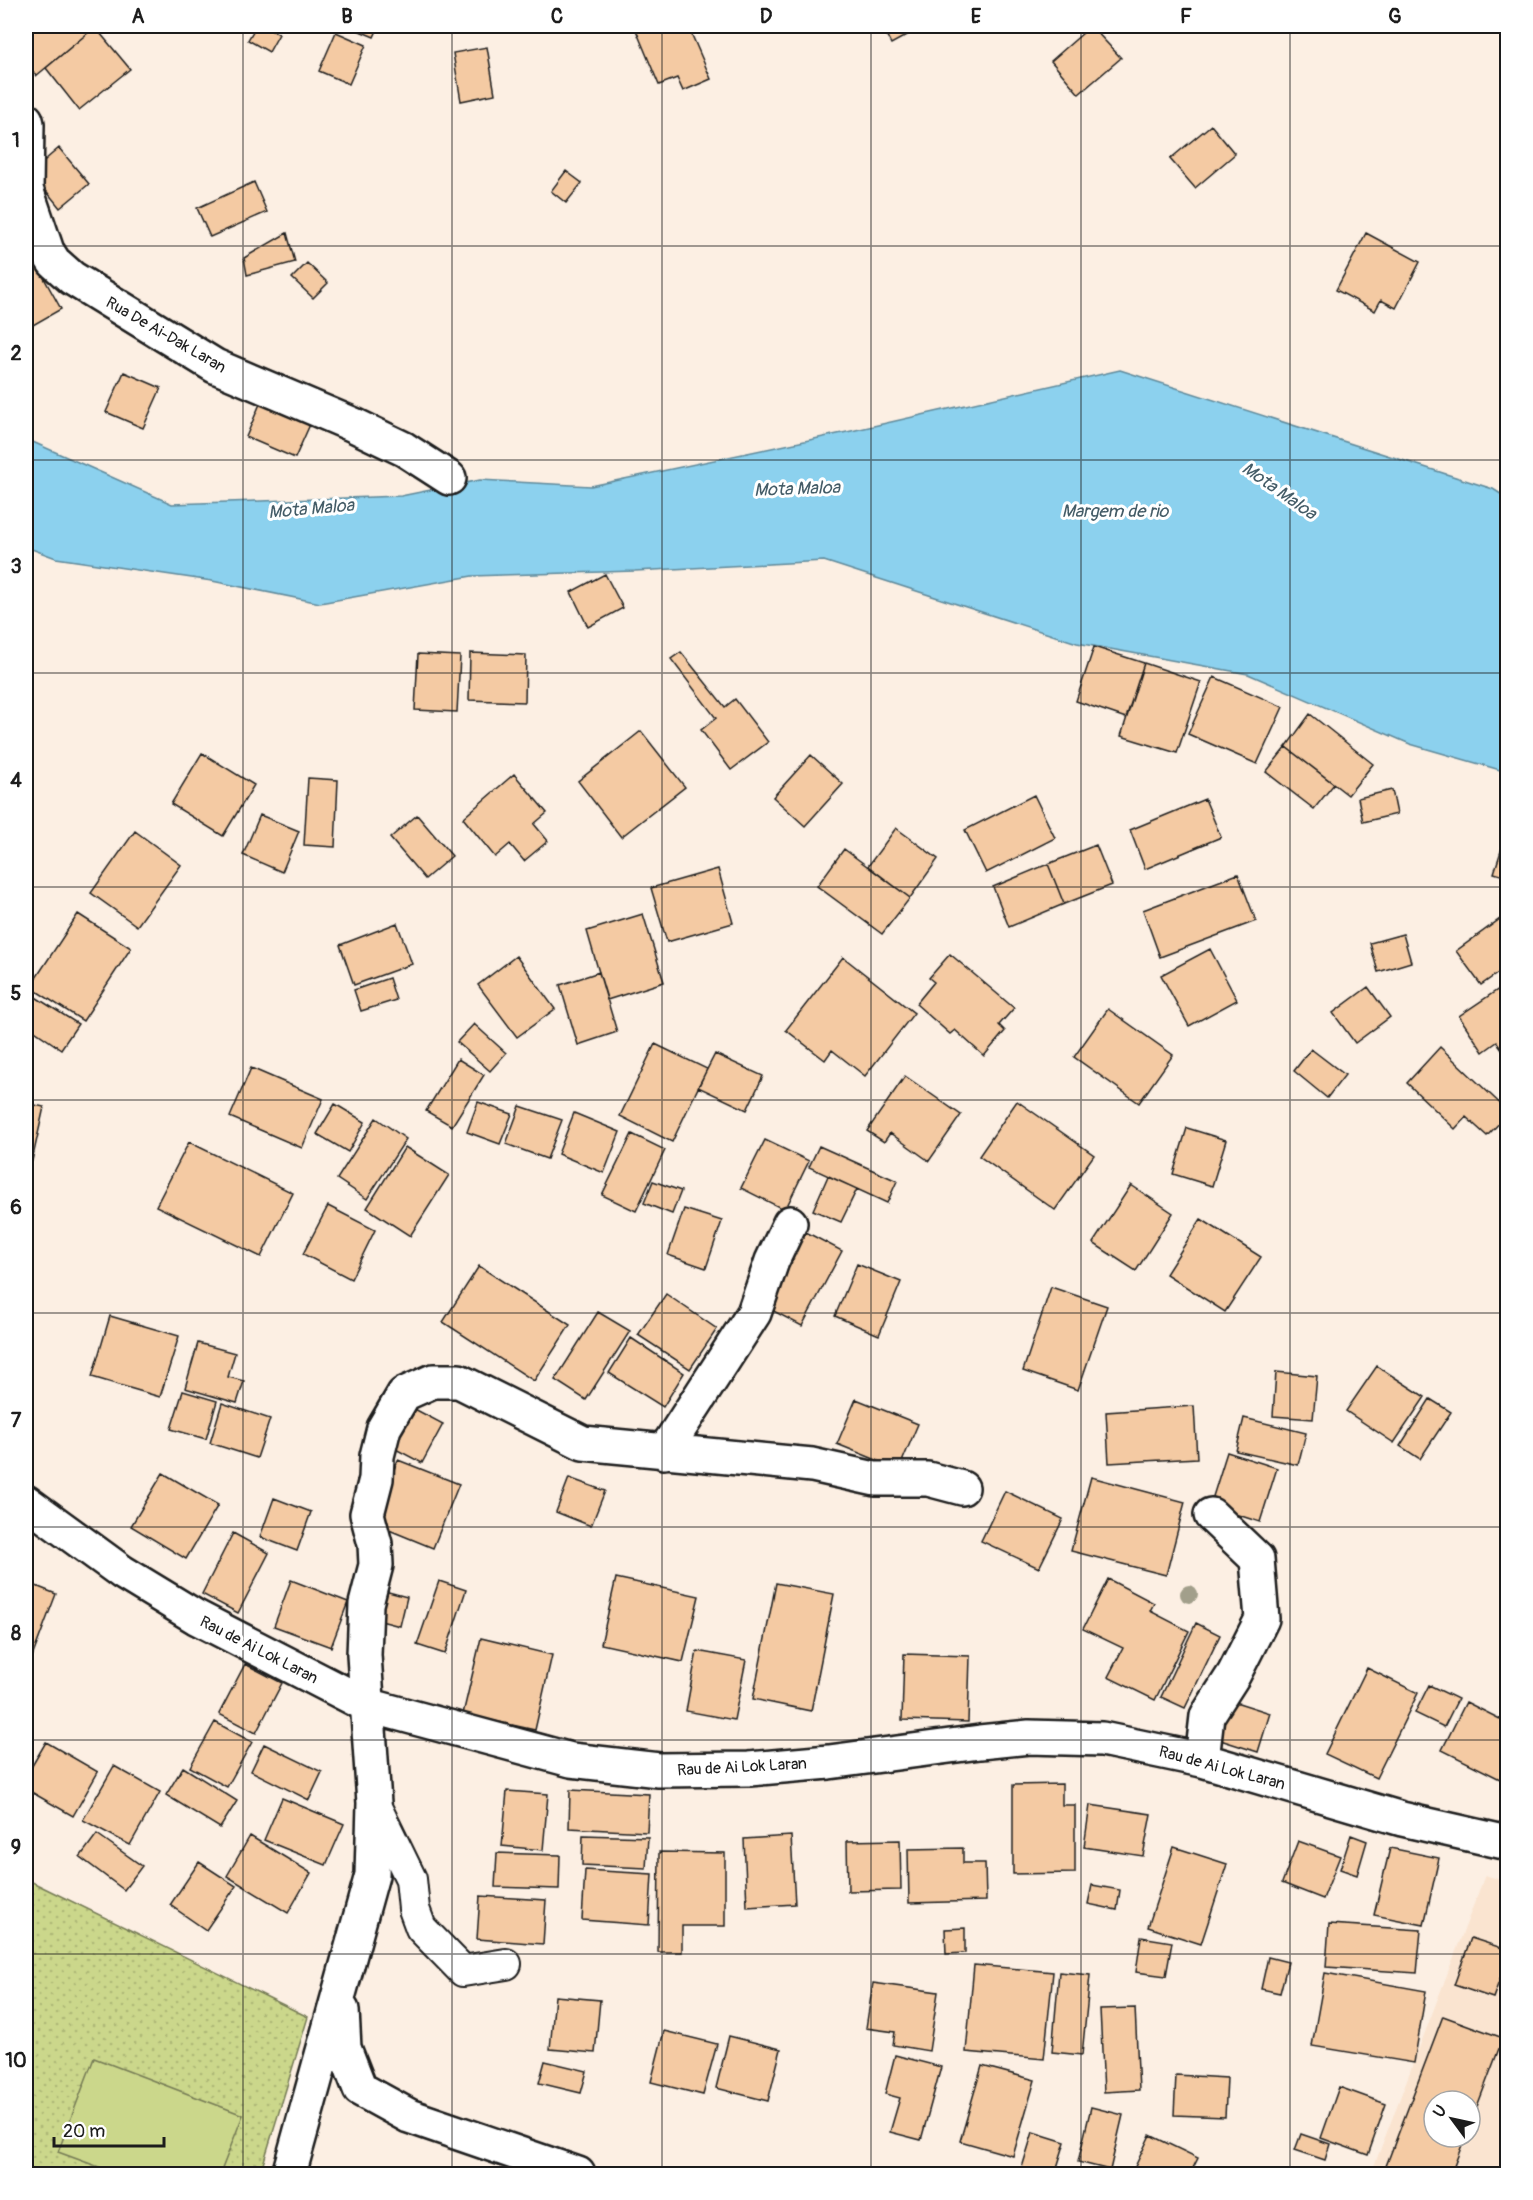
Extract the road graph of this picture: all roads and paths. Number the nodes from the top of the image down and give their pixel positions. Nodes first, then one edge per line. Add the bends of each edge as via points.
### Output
1 (26, 120) edge
2 (449, 478) dead end
3 (789, 1223) dead end
4 (664, 1452) junction
5 (962, 1488) dead end
6 (26, 1502) edge
7 (1211, 1515) dead end
8 (367, 1705) junction
9 (1202, 1760) junction
10 (374, 1803) junction
11 (1508, 1843) edge
12 (506, 1964) dead end
13 (341, 1988) junction
14 (289, 2175) edge
15 (578, 2175) edge

1 - 2 street, Rua De Ai-Dak Laran via 26,189 47,251 72,278 215,366 354,425 404,449
3 - 4 street via 754,1313
4 - 5 street via 812,1465 875,1479 928,1479
4 - 8 street via 583,1443 459,1381 432,1380 404,1394 384,1428 367,1514 376,1565 366,1604
6 - 8 street, Rau de Ai Lok Laran via 122,1572 196,1617
7 - 9 street via 1257,1559 1262,1619 1207,1716
8 - 9 street, Rau de Ai Lok Laran via 571,1760 659,1770 749,1769 829,1762 1029,1737 1102,1739
8 - 10 street
9 - 11 street, Rau de Ai Lok Laran via 1402,1819
10 - 12 street via 411,1879 414,1909 421,1928 463,1971
10 - 13 street via 372,1875
13 - 14 street
13 - 15 street via 344,2048 360,2089 409,2116

